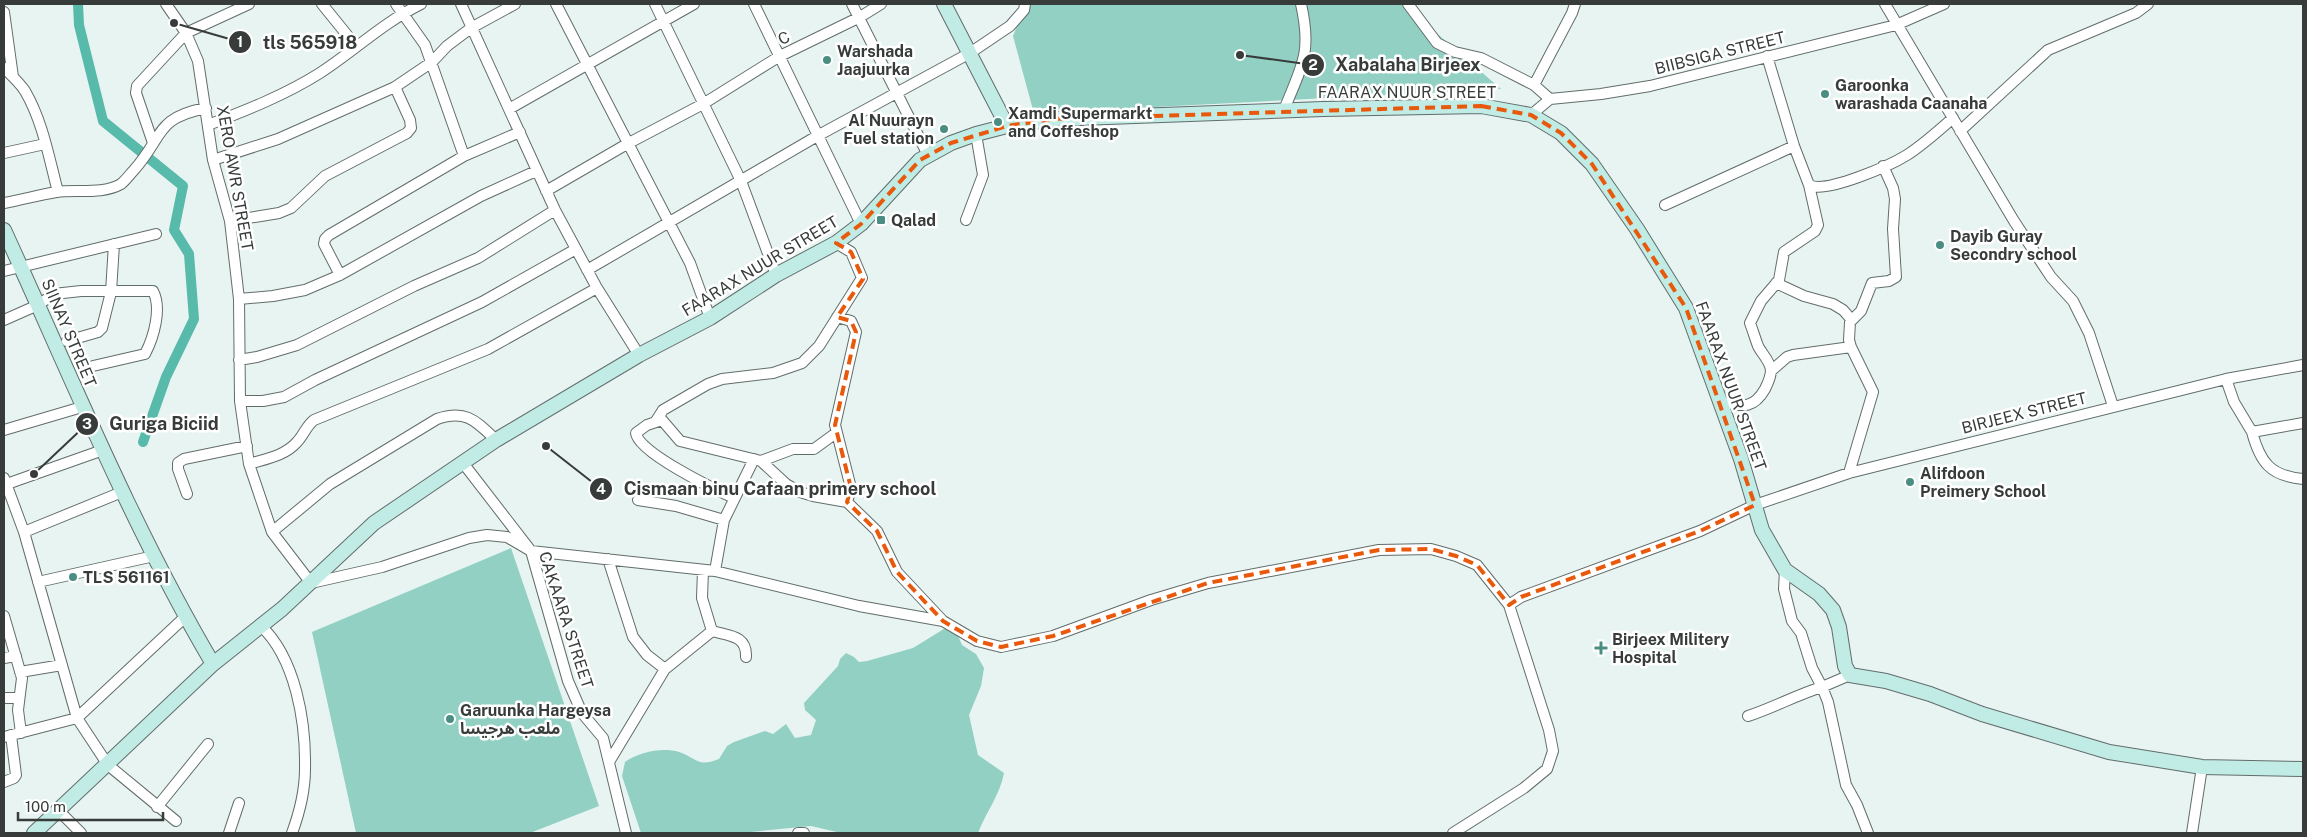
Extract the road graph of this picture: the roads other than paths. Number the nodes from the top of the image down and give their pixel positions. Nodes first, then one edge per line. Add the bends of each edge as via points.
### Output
1 (166, 4) edge
2 (249, 4) edge
3 (322, 4) edge
4 (396, 4) edge
5 (421, 4) edge
6 (460, 4) edge
7 (515, 4) edge
8 (556, 4) edge
9 (655, 4) edge
10 (694, 4) edge
11 (754, 4) edge
12 (852, 4) edge
13 (881, 4) edge
14 (944, 4) edge
15 (1025, 4) edge
16 (1301, 4) edge
17 (1408, 4) edge
18 (1575, 4) edge
19 (1885, 4) edge
20 (1944, 4) edge
21 (2148, 4) edge
22 (4, 12) edge
23 (402, 13) junction
24 (860, 18) junction
25 (664, 22) junction
26 (1896, 25) junction
27 (471, 28) junction
28 (186, 33) junction
29 (356, 46) junction
30 (970, 53) junction
31 (780, 56) junction
32 (1767, 56) junction
33 (432, 62) junction
34 (586, 64) junction
35 (4, 68) edge
36 (13, 78) junction
37 (1534, 86) junction
38 (395, 87) junction
39 (897, 93) junction
40 (1550, 98) junction
41 (703, 104) junction
42 (206, 108) junction
43 (509, 109) junction
44 (1284, 110) junction
45 (1530, 114) junction
46 (1953, 118) junction
47 (208, 125) junction
48 (1006, 126) junction
49 (1960, 131) junction
50 (520, 132) junction
51 (976, 134) junction
52 (819, 135) junction
53 (45, 144) junction
54 (627, 144) junction
55 (152, 146) junction
56 (1794, 146) junction
57 (4, 152) edge
58 (928, 155) junction
59 (464, 156) junction
60 (213, 160) junction
61 (1883, 166) junction
62 (536, 171) junction
63 (741, 181) junction
64 (1809, 185) junction
65 (58, 192) junction
66 (546, 192) junction
67 (4, 203) edge
68 (1664, 205) dead end
69 (554, 210) junction
70 (966, 220) dead end
71 (230, 221) junction
72 (668, 222) junction
73 (861, 224) junction
74 (4, 230) edge
75 (156, 234) dead end
76 (836, 243) junction
77 (114, 244) junction
78 (576, 249) junction
79 (21, 266) junction
80 (587, 270) junction
81 (4, 271) edge
82 (340, 275) junction
83 (776, 276) junction
84 (1776, 283) junction
85 (597, 288) junction
86 (111, 292) junction
87 (239, 299) junction
88 (38, 305) junction
89 (837, 317) junction
90 (710, 318) junction
91 (1851, 319) junction
92 (4, 320) edge
93 (67, 341) dead end
94 (1851, 347) junction
95 (639, 355) junction
96 (239, 360) junction
97 (2303, 365) edge
98 (93, 366) dead end
99 (1771, 371) junction
100 (2226, 379) junction
101 (240, 401) junction
102 (1721, 402) junction
103 (2113, 406) junction
104 (82, 407) junction
105 (656, 422) junction
106 (2303, 424) edge
107 (4, 430) edge
108 (2252, 432) junction
109 (836, 433) junction
110 (496, 440) junction
111 (246, 446) junction
112 (103, 450) junction
113 (757, 460) junction
114 (463, 463) junction
115 (249, 464) junction
116 (1849, 473) junction
117 (2303, 478) edge
118 (5, 482) edge
119 (122, 492) junction
120 (187, 494) dead end
121 (734, 498) junction
122 (638, 500) dead end
123 (847, 502) junction
124 (1755, 505) junction
125 (724, 520) junction
126 (24, 532) junction
127 (272, 532) junction
128 (531, 552) junction
129 (154, 556) junction
130 (608, 560) junction
131 (703, 570) junction
132 (1786, 570) junction
133 (715, 571) junction
134 (38, 582) junction
135 (311, 583) junction
136 (1509, 605) junction
137 (4, 616) edge
138 (185, 617) junction
139 (943, 621) junction
140 (260, 625) junction
141 (712, 631) junction
142 (16, 656) junction
143 (746, 657) dead end
144 (4, 658) edge
145 (213, 664) junction
146 (62, 665) junction
147 (665, 669) junction
148 (20, 672) junction
149 (1850, 675) junction
150 (1822, 687) junction
151 (4, 698) edge
152 (18, 698) junction
153 (1748, 716) dead end
154 (77, 718) junction
155 (12, 735) edge
156 (208, 744) dead end
157 (609, 762) junction
158 (108, 765) junction
159 (2202, 767) junction
160 (2303, 769) edge
161 (4, 782) edge
162 (239, 803) dead end
163 (157, 807) junction
164 (60, 811) junction
165 (176, 821) dead end
166 (34, 833) edge
167 (81, 833) edge
168 (229, 833) edge
169 (292, 833) edge
170 (626, 833) edge
171 (798, 833) edge
172 (804, 833) edge
173 (1453, 833) edge
174 (1868, 833) edge
175 (2192, 833) edge

1 - 28 street, XERO AWR STREET
2 - 28 street
3 - 29 street
4 - 23 street
5 - 23 street
6 - 27 street
7 - 27 street
8 - 34 street
9 - 25 street
10 - 25 street
11 - 31 street
12 - 24 street
13 - 24 street, C
14 - 30 main road
15 - 30 street via 1024,10 1010,26
16 - 44 street via 1306,29 1305,58
17 - 37 street via 1437,43 1455,52 1481,58
18 - 37 street
19 - 26 street
20 - 26 street, BIIBSIGA STREET
21 - 49 street via 2136,13 2048,50
22 - 36 street
23 - 29 street
23 - 33 street via 418,33
24 - 31 street, C
24 - 39 street
25 - 34 street
25 - 41 street
26 - 32 street, BIIBSIGA STREET
26 - 46 street
27 - 33 street
27 - 43 street
28 - 42 street, XERO AWR STREET via 198,61
28 - 55 street via 137,86 136,93
29 - 47 street via 320,73 264,103
30 - 39 street
30 - 48 main road
31 - 41 street, C
31 - 52 street
32 - 40 street, BIIBSIGA STREET via 1628,90
32 - 56 street
33 - 38 street
33 - 59 street
34 - 43 street
34 - 54 street
35 - 36 street
36 - 53 street via 24,90
37 - 40 street
38 - 60 street via 278,139
38 - 71 street via 410,120 411,128 407,133 325,176 291,208
39 - 52 street
39 - 58 street
40 - 45 street
41 - 54 street, C
41 - 63 street
42 - 47 street, XERO AWR STREET
42 - 55 street via 167,122
43 - 50 street
44 - 45 main road, FAARAX NUUR STREET via 1481,106
44 - 48 main road, FAARAX NUUR STREET via 1053,119
45 - 102 main road, FAARAX NUUR STREET via 1561,133 1592,164 1637,229 1686,308
46 - 49 street
46 - 61 street via 1920,146
47 - 60 street, XERO AWR STREET
48 - 51 main road, FAARAX NUUR STREET
49 - 103 street via 2051,277 2073,301 2089,333
50 - 59 street
50 - 62 street
51 - 58 main road, FAARAX NUUR STREET
51 - 70 street via 984,175
52 - 63 street
52 - 73 street
53 - 57 street
53 - 65 street
54 - 66 street, C
54 - 72 street
55 - 65 street via 137,166 114,187
56 - 64 street
56 - 68 street
58 - 73 main road, FAARAX NUUR STREET
59 - 82 street via 325,239 324,244
60 - 71 street, XERO AWR STREET
61 - 64 street via 1837,183 1815,188
61 - 91 street via 1895,199 1896,277 1872,283 1861,311
62 - 66 street
62 - 82 street via 481,196
63 - 72 street
63 - 83 street
64 - 84 street via 1818,225 1784,252 1782,270
65 - 67 street
66 - 69 street
69 - 78 street
69 - 96 street via 478,258 296,345
71 - 87 street, XERO AWR STREET
72 - 80 street
72 - 90 street via 690,263
73 - 76 main road, FAARAX NUUR STREET
74 - 79 main road, SIINAY STREET
75 - 77 street
76 - 83 main road, FAARAX NUUR STREET
76 - 89 street via 856,260 862,278
77 - 79 street
77 - 86 street
78 - 80 street
78 - 101 street via 482,302 284,397
79 - 81 street
79 - 88 main road, SIINAY STREET
80 - 85 street
82 - 87 street via 305,290
83 - 90 main road, FAARAX NUUR STREET
84 - 91 street via 1804,296 1833,304
84 - 99 street via 1761,301 1750,323
85 - 95 street
85 - 115 street via 488,348 314,420 288,450
86 - 88 street via 54,294
86 - 93 street via 102,328
86 - 98 street via 153,291 158,300 154,326 144,354
87 - 96 street, XERO AWR STREET
88 - 92 street
88 - 104 main road, SIINAY STREET
89 - 105 street via 819,346 802,363 773,373 722,379 708,384 663,410
89 - 109 street via 851,321 856,332 835,425
90 - 95 main road, FAARAX NUUR STREET
91 - 94 street
94 - 99 street via 1792,355
94 - 116 street via 1873,392
95 - 110 main road, FAARAX NUUR STREET
96 - 101 street, XERO AWR STREET
97 - 100 street, BIRJEEX STREET
99 - 102 street via 1769,382 1755,403 1744,406
100 - 103 street, BIRJEEX STREET
100 - 108 street via 2234,402
101 - 111 street, XERO AWR STREET
102 - 124 main road, FAARAX NUUR STREET
103 - 116 street, BIRJEEX STREET
104 - 107 street
104 - 112 main road, SIINAY STREET
105 - 113 street via 662,420 680,441
105 - 121 street via 640,429 636,437 666,462
106 - 108 street
108 - 117 street via 2262,462 2289,478
109 - 113 street via 814,449 793,449
109 - 123 street via 851,488
110 - 114 main road, FAARAX NUUR STREET
110 - 127 street via 475,420 465,416 437,419 330,484
111 - 115 street, XERO AWR STREET
111 - 120 street via 178,463
112 - 118 street
112 - 119 main road, SIINAY STREET
113 - 121 street
113 - 123 street via 800,492
114 - 128 street
114 - 135 main road, FAARAX NUUR STREET via 374,523
115 - 127 street, XERO AWR STREET
116 - 124 street, BIRJEEX STREET
118 - 126 street
119 - 126 street
119 - 129 main road, SIINAY STREET
121 - 125 street
122 - 125 street via 676,506
123 - 139 street via 877,531 897,572
124 - 132 main road, FAARAX NUUR STREET via 1762,530
124 - 136 street, BIRJEEX STREET via 1700,531 1521,597
125 - 133 street
126 - 134 street
127 - 135 street, XERO AWR STREET
128 - 130 street
128 - 135 street, CAKAARA STREET via 507,537 487,535 382,567
128 - 157 street, CAKAARA STREET via 568,681 582,713 603,738
129 - 134 street
129 - 138 main road, SIINAY STREET
130 - 131 street
130 - 147 street via 633,637 647,655
131 - 133 street
131 - 141 street via 702,598
132 - 149 main road via 1819,594 1833,610 1845,666
132 - 150 street via 1784,589 1792,621 1801,633
133 - 139 street via 859,606
134 - 146 street
135 - 140 main road, FAARAX NUUR STREET
136 - 139 street via 1477,565 1456,556 1431,550 1379,550 1208,583 1054,636 1001,647 977,641
136 - 173 street via 1550,730 1553,752 1546,769 1524,788
137 - 142 street
138 - 145 main road, SIINAY STREET
138 - 154 street
140 - 145 main road, FAARAX NUUR STREET
140 - 169 street via 281,654 301,710 305,770
141 - 143 street via 741,639 746,647
141 - 147 street
142 - 144 street
142 - 148 street
145 - 158 main road, FAARAX NUUR STREET
146 - 148 street
146 - 154 street
147 - 157 street
148 - 152 street
149 - 150 street
149 - 159 main road via 1930,694 1982,714 2109,752
150 - 153 street
150 - 174 street via 1846,785
151 - 152 street
152 - 155 street
154 - 155 street
154 - 158 street
155 - 161 street via 16,775
156 - 163 street
157 - 170 street
158 - 163 street
158 - 164 main road, FAARAX NUUR STREET
159 - 160 main road
159 - 175 street
162 - 168 street
163 - 165 street
164 - 166 main road, FAARAX NUUR STREET
164 - 167 street
171 - 172 street

